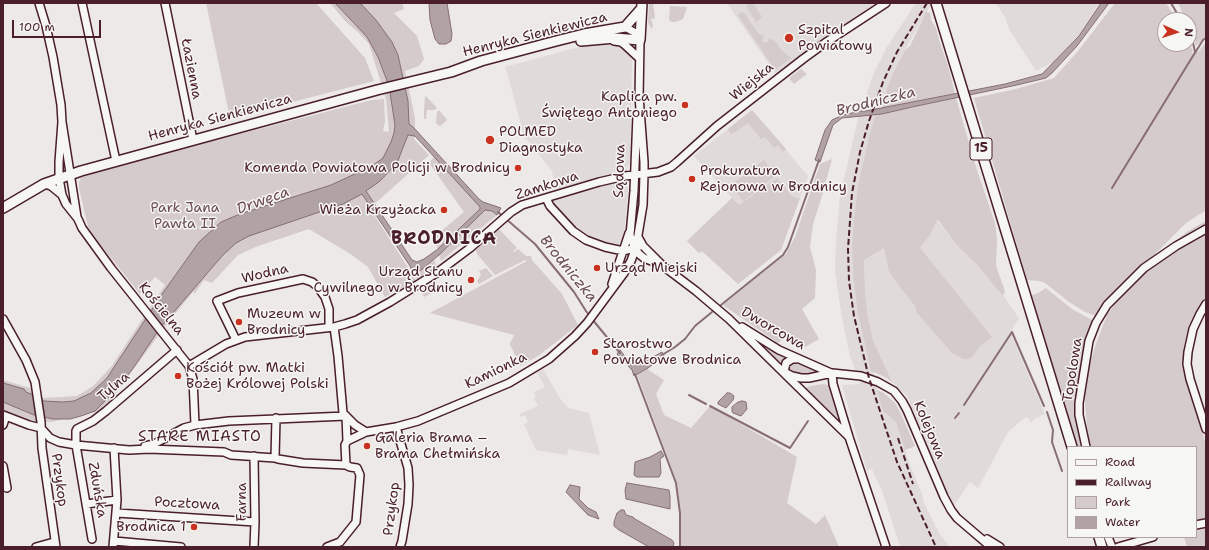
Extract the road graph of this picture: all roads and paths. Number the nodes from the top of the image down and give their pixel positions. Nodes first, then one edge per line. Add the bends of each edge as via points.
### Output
1 (39, 3) edge
2 (82, 3) edge
3 (164, 3) edge
4 (886, 3) edge
5 (936, 3) edge
6 (642, 6) edge
7 (625, 28) junction
8 (603, 39) junction
9 (640, 40) junction
10 (568, 42) junction
11 (639, 58) junction
12 (639, 96) junction
13 (62, 122) junction
14 (193, 140) junction
15 (116, 161) junction
16 (70, 174) junction
17 (644, 174) junction
18 (634, 175) junction
19 (59, 178) junction
20 (44, 184) junction
21 (62, 195) junction
22 (546, 198) junction
23 (3, 208) edge
24 (78, 219) junction
25 (630, 229) junction
26 (1206, 229) edge
27 (638, 236) joint
28 (639, 248) junction
29 (624, 251) junction
30 (644, 258) junction
31 (631, 261) junction
32 (663, 266) junction
33 (626, 269) junction
34 (610, 290) junction
35 (1206, 304) edge
36 (3, 319) edge
37 (729, 319) junction
38 (332, 327) junction
39 (236, 340) junction
40 (177, 350) junction
41 (796, 359) junction
42 (189, 366) junction
43 (784, 372) junction
44 (832, 373) junction
45 (5, 416) edge
46 (346, 416) junction
47 (276, 418) junction
48 (3, 425) edge
49 (195, 425) junction
50 (396, 427) junction
51 (41, 428) junction
52 (1206, 429) edge
53 (366, 432) junction
54 (849, 437) junction
55 (51, 438) junction
56 (347, 441) junction
57 (41, 443) junction
58 (76, 445) junction
59 (1072, 446) edge
60 (1086, 446) edge
61 (114, 448) junction
62 (129, 450) junction
63 (254, 456) junction
64 (275, 458) junction
65 (346, 465) junction
66 (3, 466) edge
67 (7, 488) dead end
68 (117, 500) junction
69 (86, 504) junction
70 (117, 513) junction
71 (255, 522) junction
72 (978, 534) junction
73 (1150, 538) edge
74 (92, 539) dead end
75 (55, 544) edge
76 (114, 544) edge
77 (36, 547) edge
78 (181, 547) edge
79 (254, 547) edge
80 (328, 547) edge
81 (400, 547) edge
82 (886, 547) edge
83 (991, 547) edge
84 (1000, 547) edge
85 (1118, 547) edge

1 - 13 street via 53,57
2 - 15 street
3 - 14 street, Łazienna
4 - 17 street, Wiejska via 803,59 717,126 677,162 664,170
5 - 59 main road, 15
6 - 7 main road, Henryka Sienkiewicza
6 - 9 main road, Sądowa
7 - 9 street, Henryka Sienkiewicza via 634,32
7 - 10 main road, Henryka Sienkiewicza via 584,34
8 - 9 main road, Henryka Sienkiewicza
8 - 10 main road, Henryka Sienkiewicza
8 - 11 street, Henryka Sienkiewicza via 620,42
9 - 11 street, Sądowa
10 - 14 main road, Henryka Sienkiewicza via 530,51 476,69 416,80
11 - 12 street, Sądowa
12 - 17 street, Sądowa
12 - 18 street, Sądowa
13 - 16 street, Kościelna
13 - 19 street, Kościelna
14 - 15 main road, Henryka Sienkiewicza
15 - 16 main road, Henryka Sienkiewicza
16 - 19 main road, Henryka Sienkiewicza
16 - 24 street, Kościelna
17 - 18 street, Wiejska
17 - 27 street, Sądowa
18 - 22 street, Zamkowa via 599,182
18 - 25 street, Sądowa
19 - 20 main road, Henryka Sienkiewicza
19 - 21 street, Kościelna
20 - 21 street
20 - 23 main road, Henryka Sienkiewicza
21 - 24 street, Kościelna
22 - 29 street via 550,206 582,238
22 - 38 street, Zamkowa via 510,212 470,248 429,278 357,320
24 - 40 street, Kościelna via 111,268
25 - 28 street, Sądowa via 631,240
25 - 29 street, Kamionka
26 - 60 street, Topolowa via 1144,268 1107,305 1096,323 1088,341 1079,403
27 - 28 street, Kamionka
28 - 29 street
28 - 30 street, Dworcowa
28 - 31 street, Kamionka
28 - 32 street, Dworcowa
29 - 33 street, Kamionka via 627,259
29 - 34 street, Kamionka
30 - 31 street
30 - 32 street, Dworcowa
31 - 33 street, Kamionka
32 - 37 street, Dworcowa
33 - 34 street, Kamionka
34 - 50 street, Kamionka via 587,323 549,359 509,383 418,421
35 - 52 street via 1193,329 1187,364
36 - 51 street, Przykop via 32,375
37 - 41 street, Dworcowa
37 - 43 street, Dworcowa
38 - 39 street, Zamkowa via 257,335
38 - 39 street, Wodna via 326,297 312,282 303,279 238,293 217,301
38 - 46 street via 338,356 343,413
39 - 42 street, Zamkowa
40 - 42 street, Kościelna
40 - 58 street, Tylna via 106,411 78,429
41 - 43 street via 786,363
41 - 44 street, Dworcowa
42 - 49 street, Kościelna via 193,379
43 - 44 street, Kolejowa via 801,378
43 - 54 street, Dworcowa
44 - 54 street, Dworcowa
44 - 72 street, Kolejowa via 864,376 894,391 907,410 951,510
45 - 48 street
45 - 51 street
46 - 47 street
46 - 53 street
46 - 56 street
47 - 49 street
47 - 64 street
49 - 62 street via 149,445
50 - 53 street, Kamionka
50 - 81 street, Przykop via 408,468 409,485
51 - 55 street
51 - 57 street, Przykop
53 - 56 street, Kamionka
54 - 82 street, Dworcowa
55 - 57 street
55 - 58 street
56 - 65 street
57 - 75 street, Przykop
58 - 61 street
58 - 69 street, Zduńska
61 - 62 street
61 - 68 street
62 - 63 street via 226,452 231,455
63 - 64 street
63 - 71 street, Farna
64 - 65 street via 303,463
65 - 80 street via 357,468 360,474 356,522 340,542
66 - 67 street
68 - 69 street
68 - 70 street
69 - 74 street, Zduńska
70 - 71 street, Pocztowa
70 - 76 street
71 - 79 street, Farna
72 - 83 street, Kolejowa
72 - 84 street, Kolejowa
73 - 85 street
75 - 77 street
76 - 78 street

